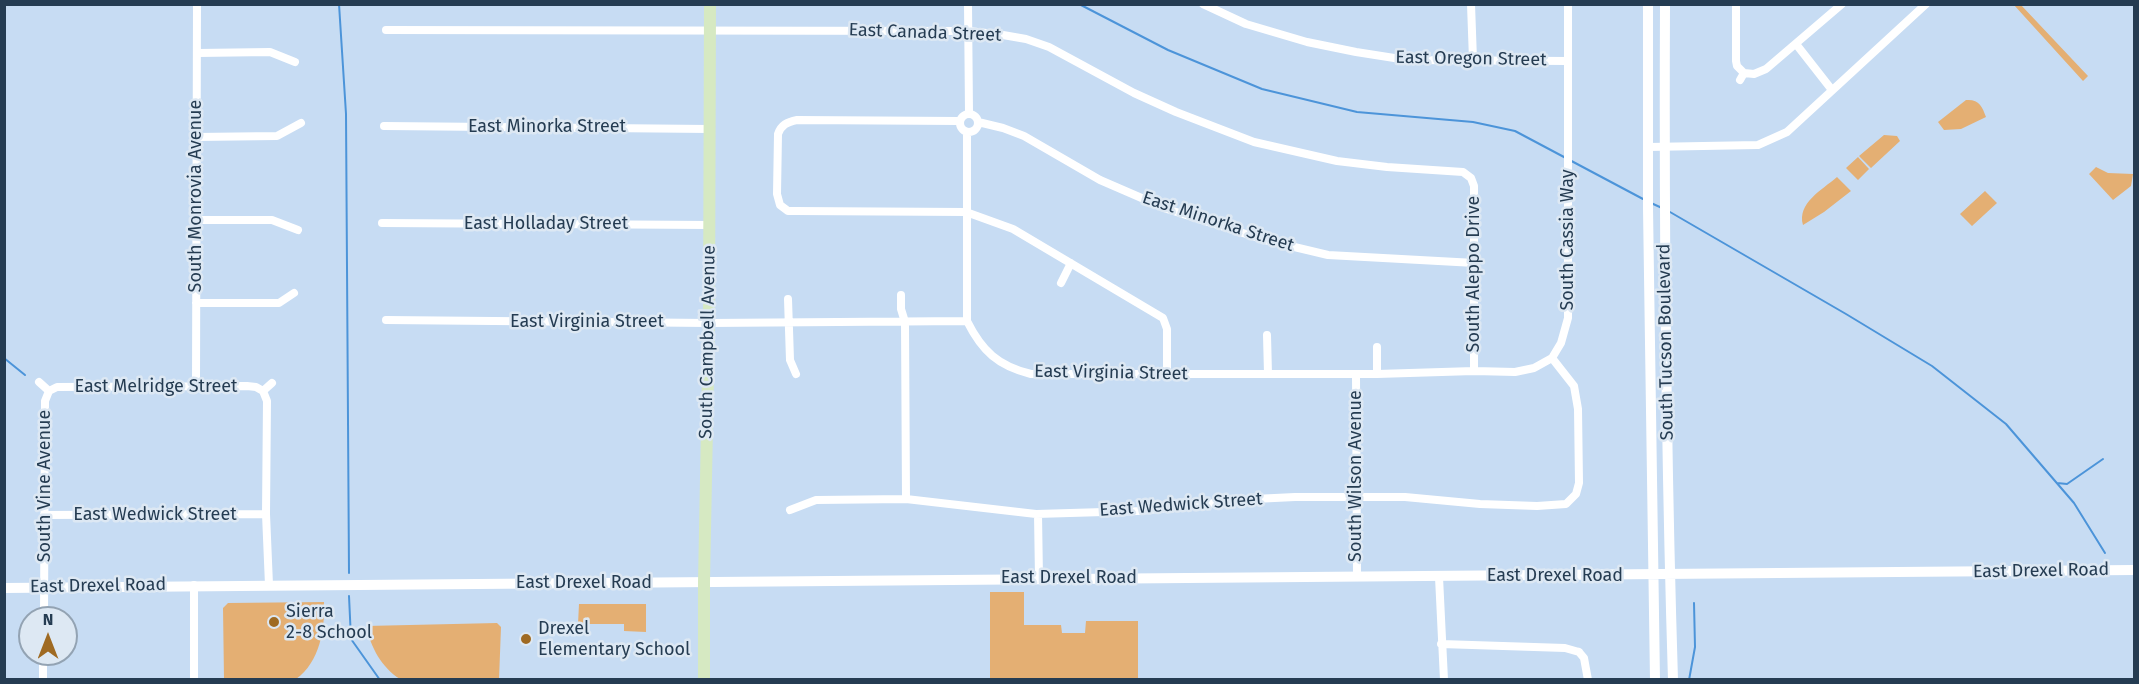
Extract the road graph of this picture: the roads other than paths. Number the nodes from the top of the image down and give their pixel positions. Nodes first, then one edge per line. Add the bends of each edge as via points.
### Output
1 (197, 4) edge
2 (710, 4) edge
3 (968, 4) edge
4 (1203, 4) edge
5 (1471, 4) edge
6 (1568, 4) edge
7 (1648, 4) edge
8 (1665, 4) edge
9 (1736, 4) edge
10 (1842, 4) edge
11 (1926, 4) edge
12 (386, 30) dead end
13 (710, 30) junction
14 (969, 31) junction
15 (1796, 44) junction
16 (198, 53) junction
17 (1473, 60) junction
18 (1568, 61) junction
19 (296, 62) dead end
20 (1832, 90) junction
21 (969, 113) junction
22 (959, 121) junction
23 (978, 122) junction
24 (301, 123) dead end
25 (384, 126) dead end
26 (710, 129) junction
27 (967, 132) junction
28 (196, 137) junction
29 (1648, 147) junction
30 (1665, 147) junction
31 (1472, 176) joint
32 (966, 212) junction
33 (196, 220) junction
34 (382, 223) dead end
35 (710, 225) junction
36 (298, 230) dead end
37 (1071, 263) junction
38 (1475, 263) junction
39 (1060, 283) dead end
40 (294, 293) dead end
41 (902, 295) dead end
42 (788, 298) dead end
43 (196, 303) junction
44 (386, 320) dead end
45 (967, 321) junction
46 (905, 322) junction
47 (709, 323) junction
48 (789, 323) junction
49 (1267, 334) dead end
50 (1377, 347) dead end
51 (1552, 358) junction
52 (1474, 371) junction
53 (796, 374) dead end
54 (1167, 374) junction
55 (1268, 374) junction
56 (1356, 374) junction
57 (1377, 374) junction
58 (39, 382) dead end
59 (272, 383) dead end
60 (196, 387) junction
61 (49, 391) junction
62 (263, 391) junction
63 (1356, 497) junction
64 (906, 499) junction
65 (790, 510) dead end
66 (266, 514) junction
67 (1038, 514) junction
68 (44, 515) junction
69 (2134, 570) edge
70 (1653, 575) junction
71 (1670, 575) junction
72 (1357, 577) junction
73 (1439, 577) junction
74 (1039, 578) junction
75 (704, 582) junction
76 (194, 585) junction
77 (269, 585) junction
78 (44, 587) junction
79 (4, 588) edge
80 (44, 606) edge
81 (1441, 644) junction
82 (194, 680) edge
83 (704, 680) edge
84 (1444, 680) edge
85 (1588, 680) edge
86 (1655, 680) edge
87 (1673, 680) edge

1 - 16 street, South Monrovia Avenue
2 - 13 main road, South Campbell Avenue
3 - 14 street
4 - 17 street, East Oregon Street via 1246,24 1307,42 1407,60
5 - 17 street
6 - 18 street, South Cassia Way
7 - 29 street, South Tucson Boulevard
8 - 30 street, South Tucson Boulevard
9 - 15 street via 1736,61 1742,76 1760,73
10 - 15 street
11 - 20 street
12 - 13 street, East Canada Street
13 - 14 street, East Canada Street
13 - 26 main road, South Campbell Avenue
14 - 21 street
14 - 31 street, East Canada Street via 1003,34 1049,47 1134,93 1254,142 1337,161 1457,170
15 - 20 street
16 - 19 street via 270,52
16 - 28 street, South Monrovia Avenue
17 - 18 street, East Oregon Street
18 - 51 street, South Cassia Way via 1568,318
20 - 30 street via 1787,132 1758,145
21 - 22 street
21 - 23 street
22 - 27 street via 960,128
22 - 32 street via 786,123 777,134 777,194 780,205 788,211
23 - 27 street via 974,130
23 - 38 street, East Minorka Street via 1024,136 1100,180 1167,209 1265,240 1328,255
24 - 28 street via 277,136
25 - 26 street, East Minorka Street
26 - 35 main road, South Campbell Avenue
27 - 32 street
28 - 33 street, South Monrovia Avenue
29 - 30 street
29 - 70 street, South Tucson Boulevard
30 - 71 street, South Tucson Boulevard
31 - 38 street, South Aleppo Drive
32 - 37 street via 1013,229
32 - 45 street
33 - 36 street via 272,220
33 - 43 street, South Monrovia Avenue
34 - 35 street, East Holladay Street
35 - 47 main road, South Campbell Avenue
37 - 39 street
37 - 54 street via 1164,317
38 - 52 street, South Aleppo Drive
40 - 43 street via 279,303
41 - 46 street
42 - 48 street
43 - 60 street, South Monrovia Avenue
44 - 47 street, East Virginia Street
45 - 46 street, East Virginia Street
45 - 54 street, East Virginia Street via 982,346 1015,370 1031,374
46 - 48 street, East Virginia Street
46 - 64 street
47 - 48 street, East Virginia Street
47 - 75 main road, South Campbell Avenue
48 - 53 street via 790,360
49 - 55 street
50 - 57 street
51 - 52 street, East Virginia Street via 1515,372
51 - 63 street, East Wedwick Street via 1574,386 1578,409 1580,483 1575,500 1537,506
52 - 57 street, East Virginia Street
54 - 55 street, East Virginia Street
55 - 56 street, East Virginia Street
56 - 57 street, East Virginia Street
56 - 63 street, South Wilson Avenue
58 - 61 street
59 - 62 street
60 - 61 street, East Melridge Street via 57,387
60 - 62 street, East Melridge Street via 252,386
61 - 68 street, South Vine Avenue via 45,401
62 - 66 street via 267,400
63 - 67 street, East Wedwick Street via 1254,499 1137,511
63 - 72 street, South Wilson Avenue
64 - 65 street, East Wedwick Street via 816,500
64 - 67 street, East Wedwick Street
66 - 68 street, East Wedwick Street
66 - 77 street
67 - 74 street
68 - 78 street, South Vine Avenue
69 - 71 street, East Drexel Road
70 - 71 street, East Drexel Road
70 - 73 street, East Drexel Road
70 - 86 street, South Tucson Boulevard
71 - 87 street, South Tucson Boulevard
72 - 73 street, East Drexel Road
72 - 74 street, East Drexel Road
73 - 81 street
74 - 75 street, East Drexel Road
75 - 77 street, East Drexel Road
75 - 83 main road, South Campbell Avenue
76 - 77 street, East Drexel Road
76 - 78 street, East Drexel Road
76 - 82 street
78 - 79 street, East Drexel Road
78 - 80 street, South Vine Avenue
81 - 84 street
81 - 85 street via 1582,650

